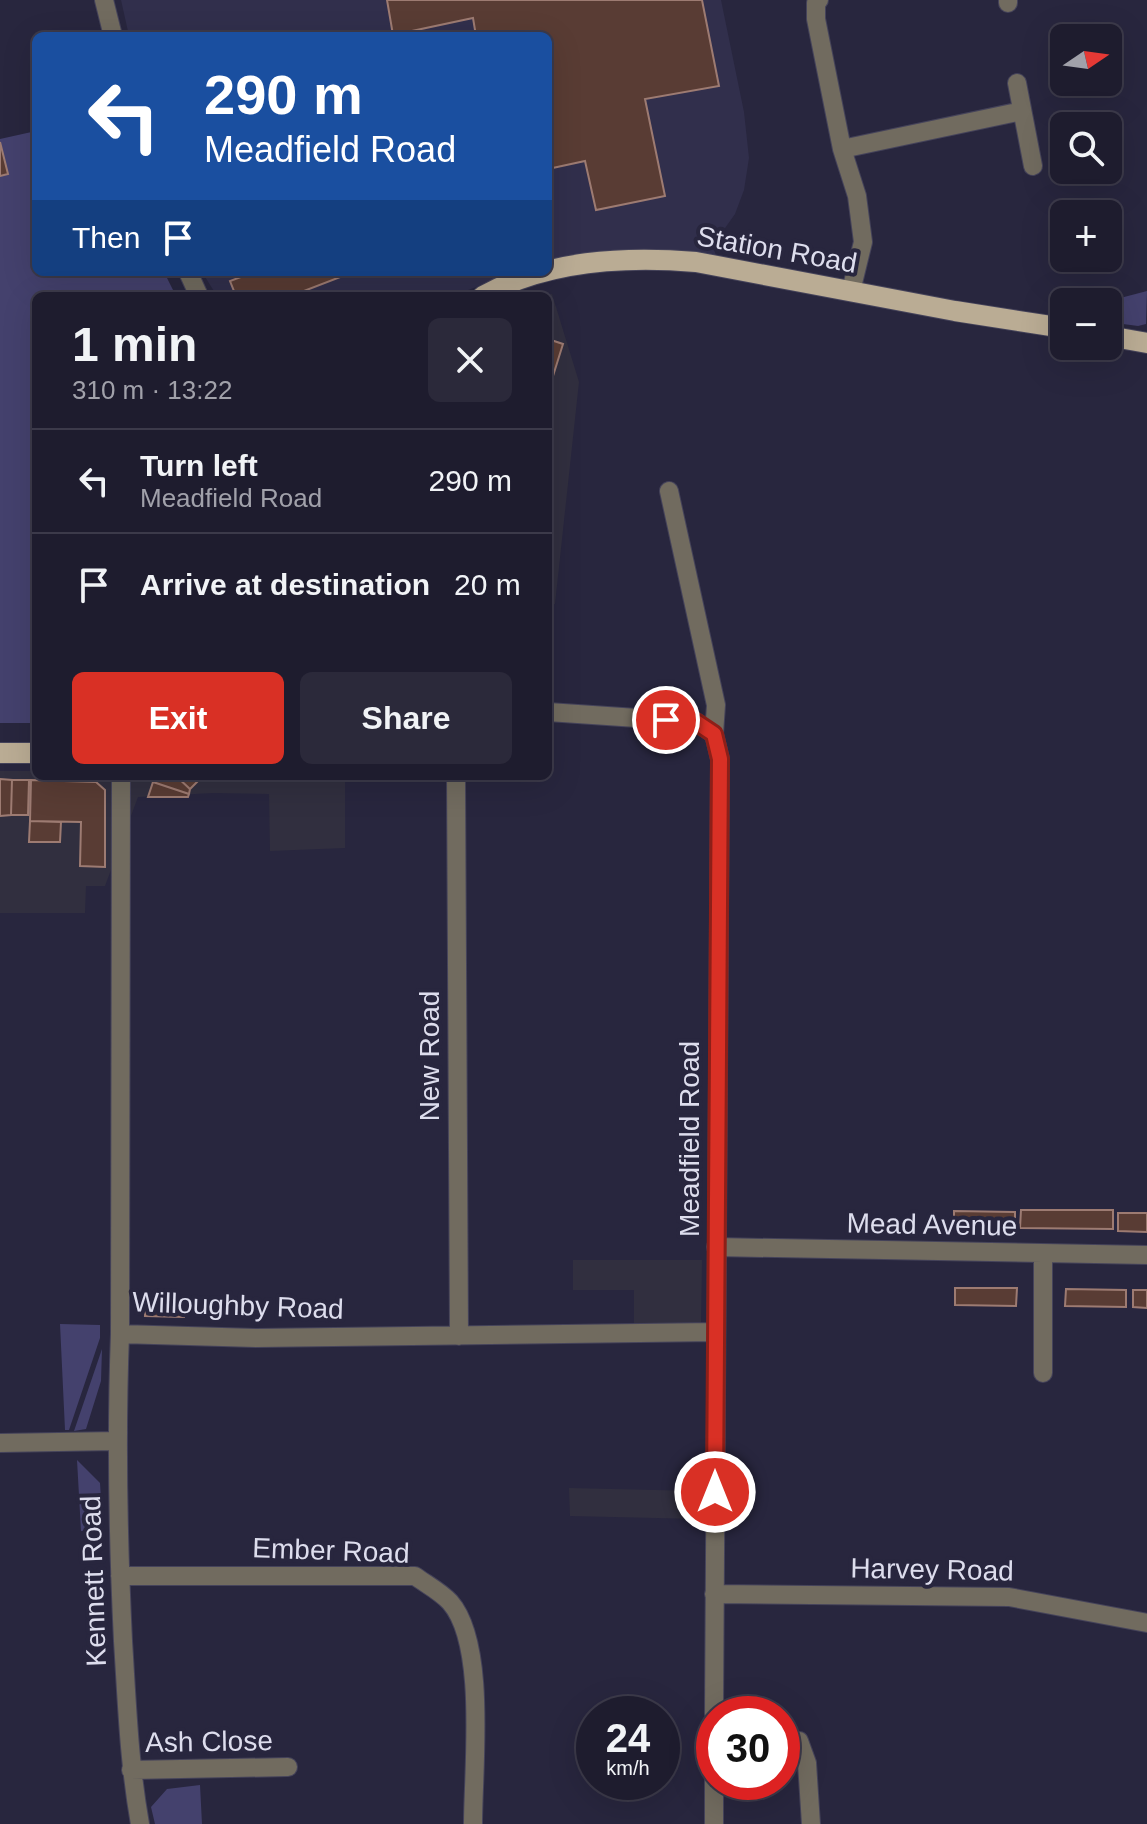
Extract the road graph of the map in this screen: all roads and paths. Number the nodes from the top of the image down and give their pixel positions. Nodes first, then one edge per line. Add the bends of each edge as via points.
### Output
1 (104, 0) edge
2 (819, 0) edge
3 (112, 32) edge
4 (1017, 83) dead end
5 (1022, 111) junction
6 (842, 149) junction
7 (1033, 166) dead end
8 (552, 271) edge
9 (535, 276) edge
10 (851, 291) junction
11 (490, 292) edge
12 (1050, 326) edge
13 (1122, 339) edge
14 (1147, 343) edge
15 (669, 491) dead end
16 (552, 712) edge
17 (714, 734) junction
18 (0, 753) edge
19 (32, 753) edge
20 (121, 780) edge
21 (456, 780) edge
22 (716, 1247) junction
23 (1043, 1254) junction
24 (1147, 1255) edge
25 (715, 1332) junction
26 (120, 1334) junction
27 (459, 1336) junction
28 (1043, 1373) dead end
29 (116, 1441) junction
30 (0, 1443) edge
31 (120, 1576) junction
32 (714, 1594) junction
33 (1147, 1623) edge
34 (714, 1696) edge
35 (800, 1744) edge
36 (288, 1767) dead end
37 (131, 1770) junction
38 (714, 1800) edge
39 (140, 1824) edge
40 (473, 1824) edge
41 (714, 1824) edge
42 (811, 1824) edge

1 - 3 street
2 - 6 street via 816,19
4 - 5 street
5 - 6 street
5 - 7 street
6 - 10 street via 857,196 863,242
8 - 10 main road, Station Road via 629,259 696,262
9 - 11 main road, Station Road
10 - 12 main road, Station Road
13 - 14 main road
15 - 17 street, Meadfield Road via 716,705
16 - 17 street via 696,722
17 - 22 street, Meadfield Road via 720,759
18 - 19 main road
20 - 26 street, Willoughby Road
21 - 27 street, New Road
22 - 23 street, Mead Avenue
22 - 25 street, Meadfield Road
23 - 24 street, Mead Avenue
23 - 28 street
25 - 27 street, Willoughby Road
25 - 32 street, Meadfield Road
26 - 27 street, Willoughby Road
26 - 29 street, Kennett Road
29 - 30 street
29 - 31 street, Kennett Road
31 - 37 street, Kennett Road
31 - 40 street, Ember Road via 415,1576 450,1602 467,1633 474,1663
32 - 33 street, Harvey Road via 1009,1597
32 - 34 street, Meadfield Road
35 - 42 street via 807,1763
36 - 37 street, Ash Close
37 - 39 street, Kennett Road
38 - 41 street

